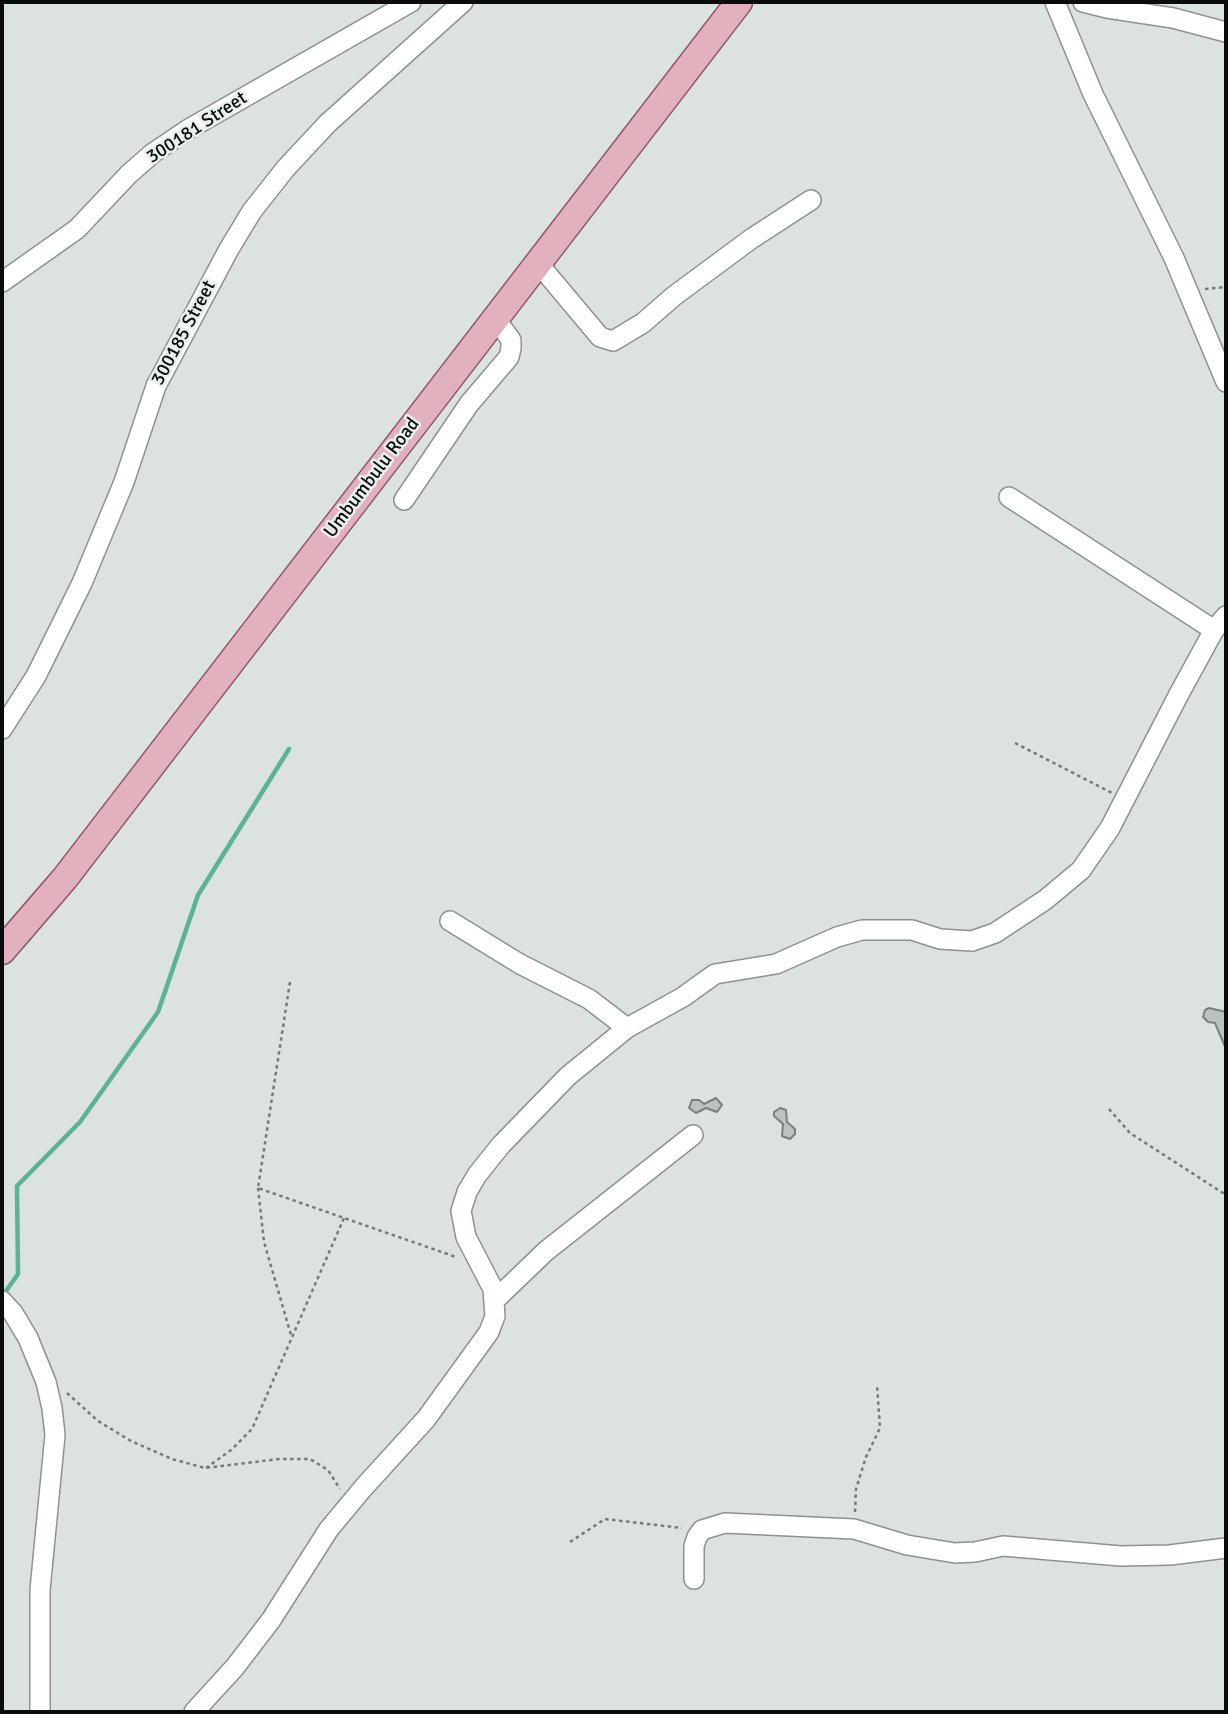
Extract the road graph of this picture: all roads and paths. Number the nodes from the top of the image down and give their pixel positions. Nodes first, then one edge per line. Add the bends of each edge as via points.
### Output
1 (411, 2) edge
2 (739, 2) edge
3 (1055, 2) edge
4 (1083, 2) edge
5 (459, 3) edge
6 (1218, 30) edge
7 (811, 200) dead end
8 (537, 262) junction
9 (2, 282) edge
10 (1226, 287) edge
11 (1188, 291) junction
12 (495, 318) junction
13 (1226, 382) edge
14 (1009, 497) dead end
15 (404, 500) dead end
16 (1220, 623) edge
17 (2, 729) edge
18 (1015, 743) dead end
19 (1124, 799) junction
20 (450, 921) dead end
21 (2, 951) edge
22 (290, 982) dead end
23 (627, 1028) junction
24 (1109, 1110) dead end
25 (693, 1135) dead end
26 (258, 1188) junction
27 (1226, 1195) edge
28 (344, 1218) junction
29 (479, 1265) junction
30 (495, 1300) junction
31 (2, 1301) edge
32 (292, 1337) junction
33 (42, 1371) junction
34 (877, 1385) dead end
35 (205, 1468) junction
36 (349, 1504) junction
37 (702, 1530) junction
38 (854, 1530) junction
39 (570, 1542) dead end
40 (1226, 1548) edge
41 (694, 1579) dead end
42 (40, 1712) edge
43 (194, 1712) edge

1 - 9 street, 300181 Street via 153,153 77,229
2 - 8 main road, Umbumbulu Road
3 - 11 street via 1093,94
4 - 6 street
5 - 17 street, 300185 Street via 328,124 252,211 156,386 124,482 82,583 36,676
7 - 8 street via 613,341 600,337
8 - 12 main road, Umbumbulu Road
10 - 11 path
11 - 13 street
12 - 15 street via 511,340 509,357 469,404
12 - 21 main road, Umbumbulu Road via 65,878
14 - 16 street
16 - 19 street
18 - 19 path
19 - 23 street via 1081,870 995,933 972,942 912,930 862,930 776,964 715,975
20 - 23 street via 589,999
22 - 26 path
23 - 29 street via 568,1076 477,1175 461,1211
24 - 27 path via 1130,1133
25 - 30 street via 546,1251
26 - 28 path
26 - 32 path via 264,1242
28 - 29 path
28 - 32 path
29 - 30 street
30 - 36 street via 489,1332 426,1419
31 - 33 street via 28,1338
32 - 35 path via 252,1429
33 - 35 path via 98,1421 131,1441
33 - 42 street via 55,1435 40,1590
34 - 38 path via 880,1428 856,1489
35 - 36 path via 310,1459 328,1470
36 - 43 street via 271,1620
37 - 38 street via 725,1523
37 - 39 path via 605,1519
37 - 41 street via 694,1546
38 - 40 street via 955,1553 1003,1546 1121,1556

